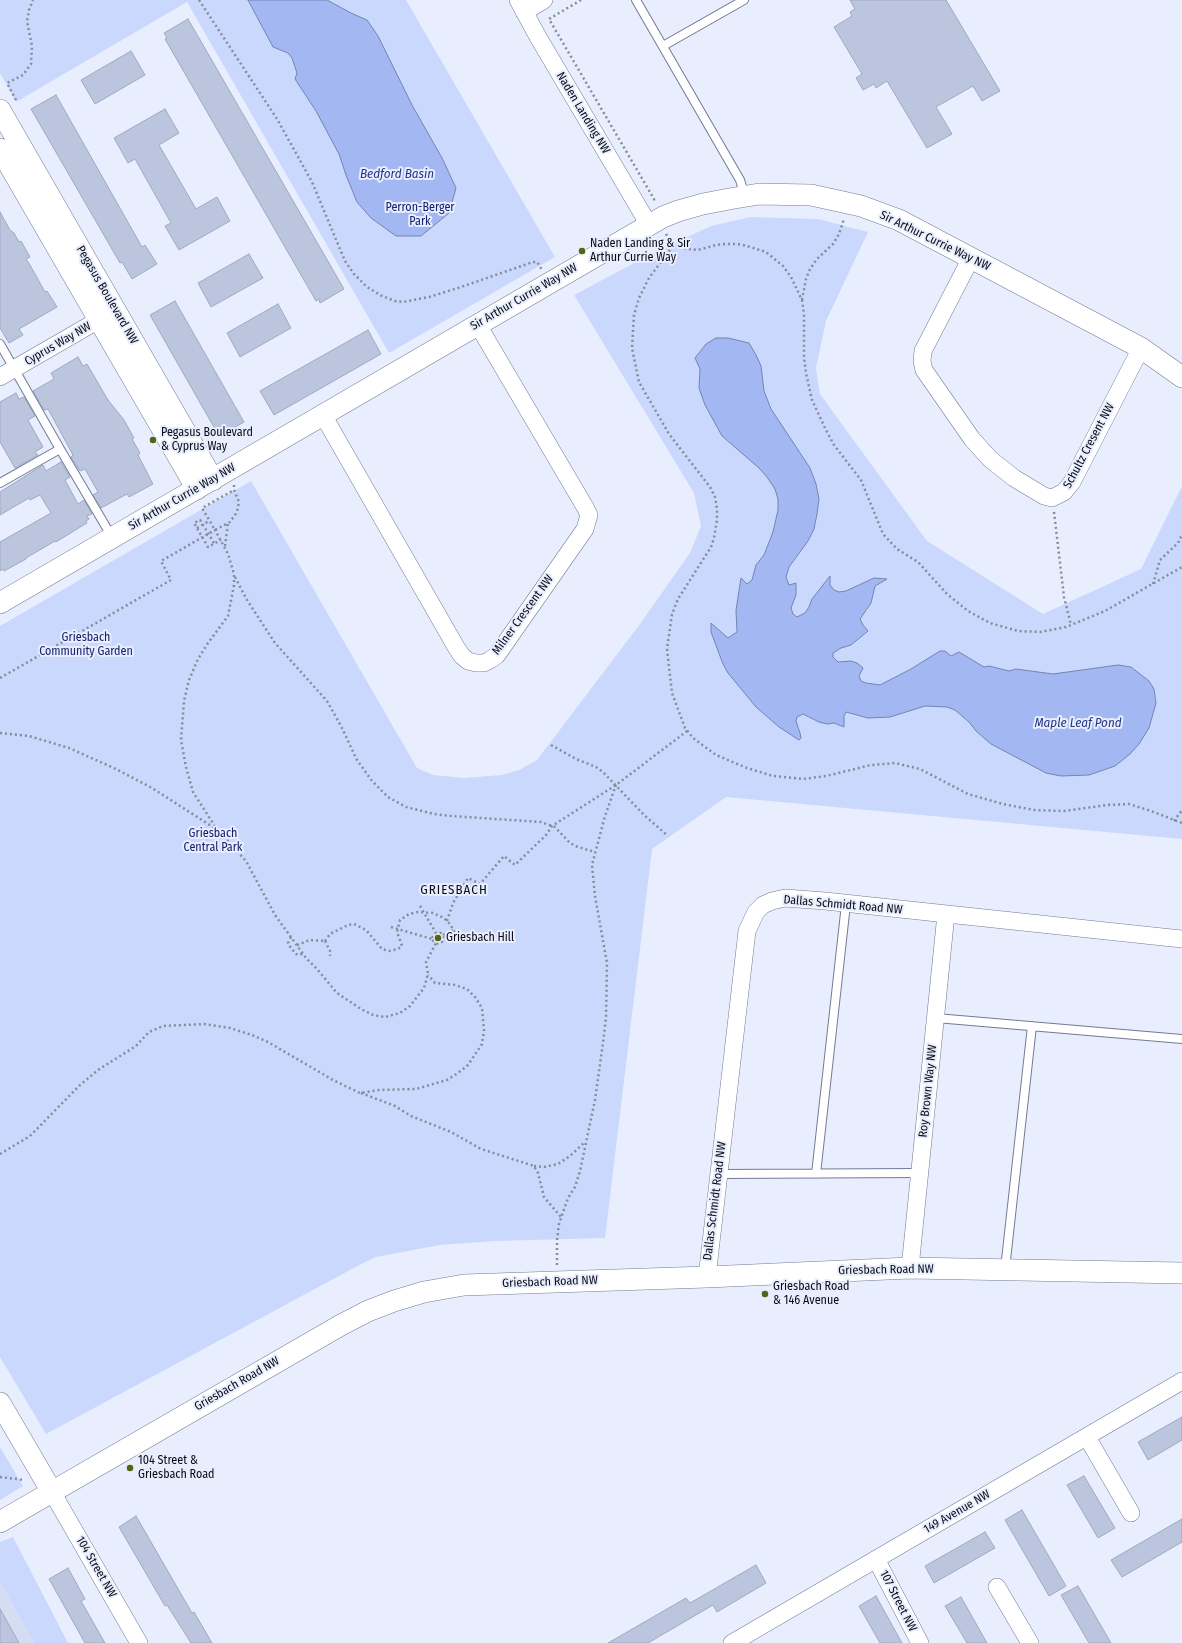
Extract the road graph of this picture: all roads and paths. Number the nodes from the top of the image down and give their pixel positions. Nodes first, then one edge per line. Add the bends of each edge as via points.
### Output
1 (33, 0) edge
2 (199, 0) edge
3 (544, 0) edge
4 (581, 0) edge
5 (636, 0) edge
6 (744, 0) edge
7 (521, 6) edge
8 (663, 46) junction
9 (7, 83) dead end
10 (0, 110) edge
11 (7, 153) edge
12 (745, 196) junction
13 (658, 199) dead end
14 (849, 204) junction
15 (656, 228) junction
16 (673, 246) junction
17 (971, 258) junction
18 (549, 283) junction
19 (802, 300) junction
20 (107, 315) junction
21 (478, 325) junction
22 (0, 344) edge
23 (1141, 348) junction
24 (15, 369) junction
25 (0, 377) edge
26 (1182, 377) edge
27 (322, 416) junction
28 (60, 449) junction
29 (0, 483) edge
30 (205, 484) junction
31 (1052, 498) junction
32 (209, 521) dead end
33 (228, 523) dead end
34 (203, 525) junction
35 (197, 528) junction
36 (209, 534) junction
37 (1182, 535) edge
38 (113, 538) junction
39 (202, 538) junction
40 (221, 540) junction
41 (214, 543) junction
42 (225, 546) junction
43 (1182, 567) edge
44 (234, 575) junction
45 (1152, 584) junction
46 (0, 603) edge
47 (1071, 625) junction
48 (0, 678) edge
49 (688, 731) junction
50 (0, 733) edge
51 (551, 745) dead end
52 (616, 785) junction
53 (1182, 810) edge
54 (1173, 821) junction
55 (1182, 823) edge
56 (552, 826) junction
57 (219, 831) junction
58 (668, 836) dead end
59 (595, 852) junction
60 (846, 904) junction
61 (420, 906) dead end
62 (423, 912) junction
63 (946, 914) junction
64 (447, 921) junction
65 (391, 927) dead end
66 (397, 929) junction
67 (453, 929) junction
68 (436, 933) junction
69 (456, 935) dead end
70 (443, 936) junction
71 (291, 937) junction
72 (432, 938) junction
73 (1182, 939) edge
74 (325, 941) junction
75 (436, 943) junction
76 (297, 945) junction
77 (303, 954) junction
78 (330, 956) dead end
79 (428, 974) junction
80 (936, 1018) junction
81 (1032, 1026) junction
82 (1182, 1040) edge
83 (360, 1093) junction
84 (586, 1141) junction
85 (0, 1154) edge
86 (530, 1164) junction
87 (920, 1172) junction
88 (718, 1174) junction
89 (816, 1174) junction
90 (562, 1217) junction
91 (910, 1268) junction
92 (1005, 1270) junction
93 (1160, 1273) junction
94 (1182, 1273) edge
95 (707, 1277) junction
96 (1182, 1279) edge
97 (557, 1282) junction
98 (1182, 1381) edge
99 (0, 1403) edge
100 (1087, 1437) junction
101 (0, 1477) edge
102 (27, 1480) dead end
103 (52, 1492) junction
104 (1131, 1513) dead end
105 (0, 1522) edge
106 (876, 1559) junction
107 (997, 1587) dead end
108 (139, 1643) edge
109 (732, 1643) edge
110 (920, 1643) edge
111 (1030, 1643) edge

1 - 9 path via 27,21 32,46 31,64 22,75
2 - 18 path via 277,119 312,182 345,261 367,287 395,301 413,300 458,288 533,262 537,262
3 - 7 street
4 - 13 path via 549,19 653,199
5 - 8 lane
6 - 8 lane
7 - 15 street, Naden Landing NW
8 - 12 lane via 740,180
10 - 11 street, Pegasus Boulevard NW
11 - 20 street, Pegasus Boulevard NW
12 - 14 street, Sir Arthur Currie Way NW via 811,195
12 - 15 street, Sir Arthur Currie Way NW via 678,211
14 - 17 street, Sir Arthur Currie Way NW via 899,220
14 - 19 path via 833,244 810,269
15 - 16 path
15 - 18 street, Sir Arthur Currie Way NW
16 - 19 path via 698,250 716,244 738,244 766,252 792,276
16 - 49 path via 649,278 639,298 634,315 632,348 639,382 669,434 710,487 717,509 716,531 711,547 678,599 669,632 667,656 672,693
17 - 23 street, Sir Arthur Currie Way NW
17 - 31 street, Schultz Cresent NW via 923,351 924,370 972,439 990,459 1033,490
18 - 21 street, Sir Arthur Currie Way NW
19 - 47 path via 804,357 812,400 834,445 861,480 883,534 897,548 918,562 957,603 984,620 1018,631 1040,632
20 - 24 street, Cyprus Way NW
20 - 30 street, Pegasus Boulevard NW
21 - 27 street, Sir Arthur Currie Way NW
21 - 27 street, Milner Crescent NW via 589,515 585,529 490,660 484,663 468,661 456,647
22 - 24 lane
23 - 26 street, Sir Arthur Currie Way NW
23 - 31 street, Schultz Cresent NW via 1072,482 1064,492
24 - 25 street, Cyprus Way NW
24 - 28 lane
27 - 30 street, Sir Arthur Currie Way NW
28 - 29 lane
28 - 38 lane
30 - 38 street, Sir Arthur Currie Way NW
31 - 47 path via 1064,597
32 - 34 path
33 - 42 path
34 - 35 path
34 - 35 path via 200,520 194,523
34 - 36 path
35 - 39 path
36 - 39 path
36 - 40 path via 215,530
36 - 41 path
37 - 45 path via 1178,543 1160,560
38 - 46 street, Sir Arthur Currie Way NW
39 - 41 path via 208,547
39 - 48 path via 160,562 171,580
40 - 41 path
40 - 42 path
42 - 44 path
43 - 45 path
44 - 56 path via 275,643 327,701 357,760 388,797 417,811
44 - 57 path via 228,616 208,643 193,671 184,701 181,724 188,778 201,805
45 - 47 path via 1105,611
49 - 52 path
49 - 54 path via 693,738 716,755 773,776 803,779 871,765 895,763 920,769 968,794 1003,804 1049,811 1129,804
50 - 57 path via 29,736 69,748 116,769 152,788
51 - 52 path via 596,767
52 - 56 path
52 - 58 path
52 - 59 path
53 - 54 path
54 - 55 path
56 - 59 path via 575,846
56 - 64 path via 515,865 504,856 480,884 468,878 453,903
57 - 71 path via 246,861 275,915
59 - 84 path via 592,873 608,979 603,1043
60 - 63 street, Dallas Schmidt Road NW
60 - 88 street, Dallas Schmidt Road NW via 785,898 772,901 756,912 746,931
60 - 89 lane
61 - 62 path
62 - 64 path
62 - 66 path via 413,912 405,916 400,920
62 - 68 path
63 - 73 street, Dallas Schmidt Road NW
63 - 80 street, Roy Brown Way NW
64 - 67 path
65 - 66 path
66 - 72 path
66 - 74 path via 402,946 392,950 381,948 366,930 354,924 330,934
67 - 69 path
67 - 70 path
68 - 70 path
68 - 72 path
70 - 75 path via 442,942
71 - 76 path
71 - 77 path via 288,943 291,948 296,954
72 - 75 path
74 - 76 path via 310,940
74 - 78 path
75 - 79 path via 426,962
76 - 77 path
77 - 79 path via 337,993 361,1009 380,1017 396,1014 410,1006 422,992
79 - 83 path via 434,983 460,986 478,1000 482,1008 482,1044 468,1065 458,1073 432,1085
80 - 81 lane
80 - 87 street, Roy Brown Way NW
81 - 82 lane
81 - 92 lane
83 - 85 path via 252,1035 204,1024 163,1026 149,1032 136,1046 98,1070 30,1136
83 - 86 path via 395,1106 481,1149
84 - 86 path via 554,1166 540,1168
84 - 90 path via 575,1187 568,1198
86 - 90 path via 538,1173 544,1197
87 - 89 lane
87 - 91 street, Roy Brown Way NW
88 - 89 lane
88 - 95 street, Dallas Schmidt Road NW
90 - 97 path via 557,1240
91 - 92 street, Griesbach Road NW
91 - 95 street, Griesbach Road NW
92 - 93 street, Griesbach Road NW
93 - 94 street, Griesbach Road NW
93 - 96 street, Griesbach Road NW
95 - 97 street, Griesbach Road NW
97 - 103 street, Griesbach Road NW via 464,1285 394,1300 341,1324
98 - 100 street, 149 Avenue NW
99 - 103 street
100 - 104 street
100 - 106 street, 149 Avenue NW
101 - 102 path
103 - 105 street, Griesbach Road NW
103 - 108 street, 104 Street NW
106 - 109 street, 149 Avenue NW
106 - 110 street, 107 Street NW
107 - 111 street

